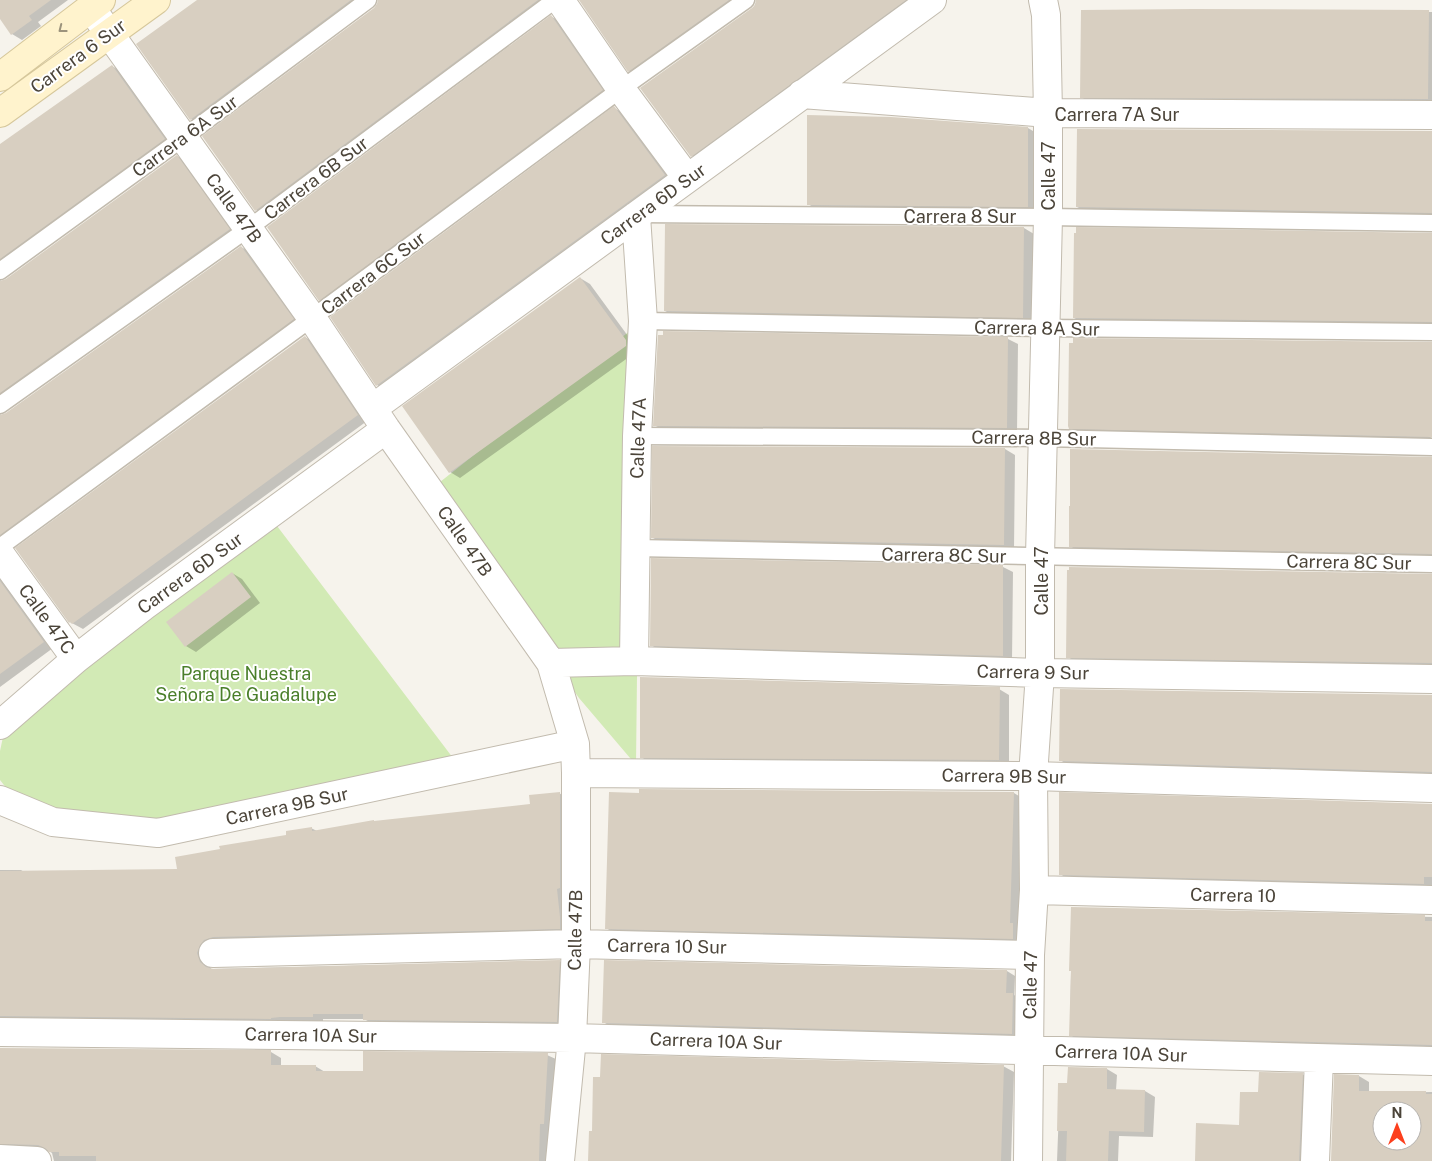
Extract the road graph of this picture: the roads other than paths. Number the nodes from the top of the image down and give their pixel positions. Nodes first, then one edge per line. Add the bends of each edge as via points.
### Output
1 (156, 0) edge
2 (368, 0) edge
3 (555, 0) edge
4 (560, 0) edge
5 (746, 0) edge
6 (932, 0) edge
7 (1043, 0) edge
8 (96, 4) edge
9 (108, 33) junction
10 (2, 70) edge
11 (621, 90) junction
12 (802, 94) junction
13 (0, 113) edge
14 (1048, 113) junction
15 (1432, 115) edge
16 (183, 138) junction
17 (687, 178) junction
18 (637, 215) junction
19 (1048, 217) junction
20 (1432, 223) edge
21 (249, 228) junction
22 (0, 271) edge
23 (312, 318) junction
24 (643, 321) junction
25 (1046, 328) junction
26 (1432, 332) edge
27 (0, 405) edge
28 (380, 418) junction
29 (637, 436) junction
30 (1043, 438) junction
31 (1432, 447) edge
32 (0, 546) edge
33 (635, 548) junction
34 (0, 554) edge
35 (1040, 557) junction
36 (1432, 564) edge
37 (76, 659) junction
38 (634, 661) junction
39 (551, 663) junction
40 (1040, 673) junction
41 (1432, 679) edge
42 (0, 725) edge
43 (575, 744) junction
44 (576, 773) junction
45 (1033, 776) junction
46 (1432, 788) edge
47 (0, 800) edge
48 (1034, 890) junction
49 (1432, 900) edge
50 (576, 944) junction
51 (213, 953) dead end
52 (1030, 955) junction
53 (0, 1032) edge
54 (572, 1038) junction
55 (1029, 1050) junction
56 (1319, 1059) junction
57 (1432, 1061) edge
58 (0, 1159) edge
59 (37, 1161) edge
60 (560, 1161) edge
61 (1028, 1161) edge
62 (1315, 1161) edge

1 - 9 street, Carrera 6 Sur
2 - 16 lane, Carrera 6A Sur
3 - 21 lane, Carrera 6B Sur
4 - 11 street
5 - 11 lane, Carrera 6C Sur
6 - 12 street, Carrera 6D Sur
7 - 14 street, Calle 47
8 - 9 street, Calle 47B
8 -> 10 street, Carrera 6 Sur
9 - 13 street, Carrera 6 Sur
9 - 16 street, Calle 47B
11 - 17 street
11 - 23 lane, Carrera 6C Sur
12 - 14 street, Carrera 7A Sur
12 - 17 street, Carrera 6D Sur
14 - 15 street, Carrera 7A Sur
14 - 19 street, Calle 47
16 - 21 street, Calle 47B
16 - 22 lane, Carrera 6A Sur
17 - 18 street, Carrera 6D Sur
18 - 19 lane, Carrera 8 Sur
18 - 24 street, Calle 47A
18 - 28 street, Carrera 6D Sur
19 - 20 lane, Carrera 8 Sur
19 - 25 street, Calle 47
21 - 23 street, Calle 47B
21 - 27 lane, Carrera 6B Sur
23 - 28 street, Calle 47B
23 - 32 lane, Carrera 6C Sur
24 - 25 lane, Carrera 8A Sur
24 - 29 street, Calle 47A
25 - 26 lane, Carrera 8A Sur
25 - 30 street, Calle 47
28 - 37 street, Carrera 6D Sur
28 - 39 street, Calle 47B
29 - 30 lane, Carrera 8B Sur
29 - 33 street, Calle 47A
30 - 31 lane, Carrera 8B Sur
30 - 35 street, Calle 47
33 - 35 lane, Carrera 8C Sur
33 - 38 street, Calle 47A
34 - 37 street, Calle 47C
35 - 36 lane, Carrera 8C Sur
35 - 40 street, Calle 47
37 - 42 street, Carrera 6D Sur
38 - 39 street, Carrera 9 Sur
38 - 40 street, Carrera 9 Sur
39 - 43 street, Calle 47B
40 - 41 street, Carrera 9 Sur
40 - 45 street, Calle 47
43 - 44 street, Calle 47B
43 - 47 street, Carrera 9B Sur via 158,833 53,822
44 - 45 street, Carrera 9B Sur
44 - 50 street, Calle 47B
45 - 46 street, Carrera 9B Sur
45 - 48 street, Calle 47
48 - 49 street, Carrera 10
48 - 52 street, Calle 47
50 - 51 street, Carrera 10 Sur
50 - 52 street, Carrera 10 Sur
50 - 54 street, Calle 47B
52 - 55 street, Calle 47
53 - 54 street, Carrera 10A Sur
54 - 55 street, Carrera 10A Sur
54 - 60 street, Calle 47B
55 - 56 street, Carrera 10A Sur
55 - 61 street, Calle 47
56 - 57 street, Carrera 10A Sur
56 - 62 street
58 - 59 street

